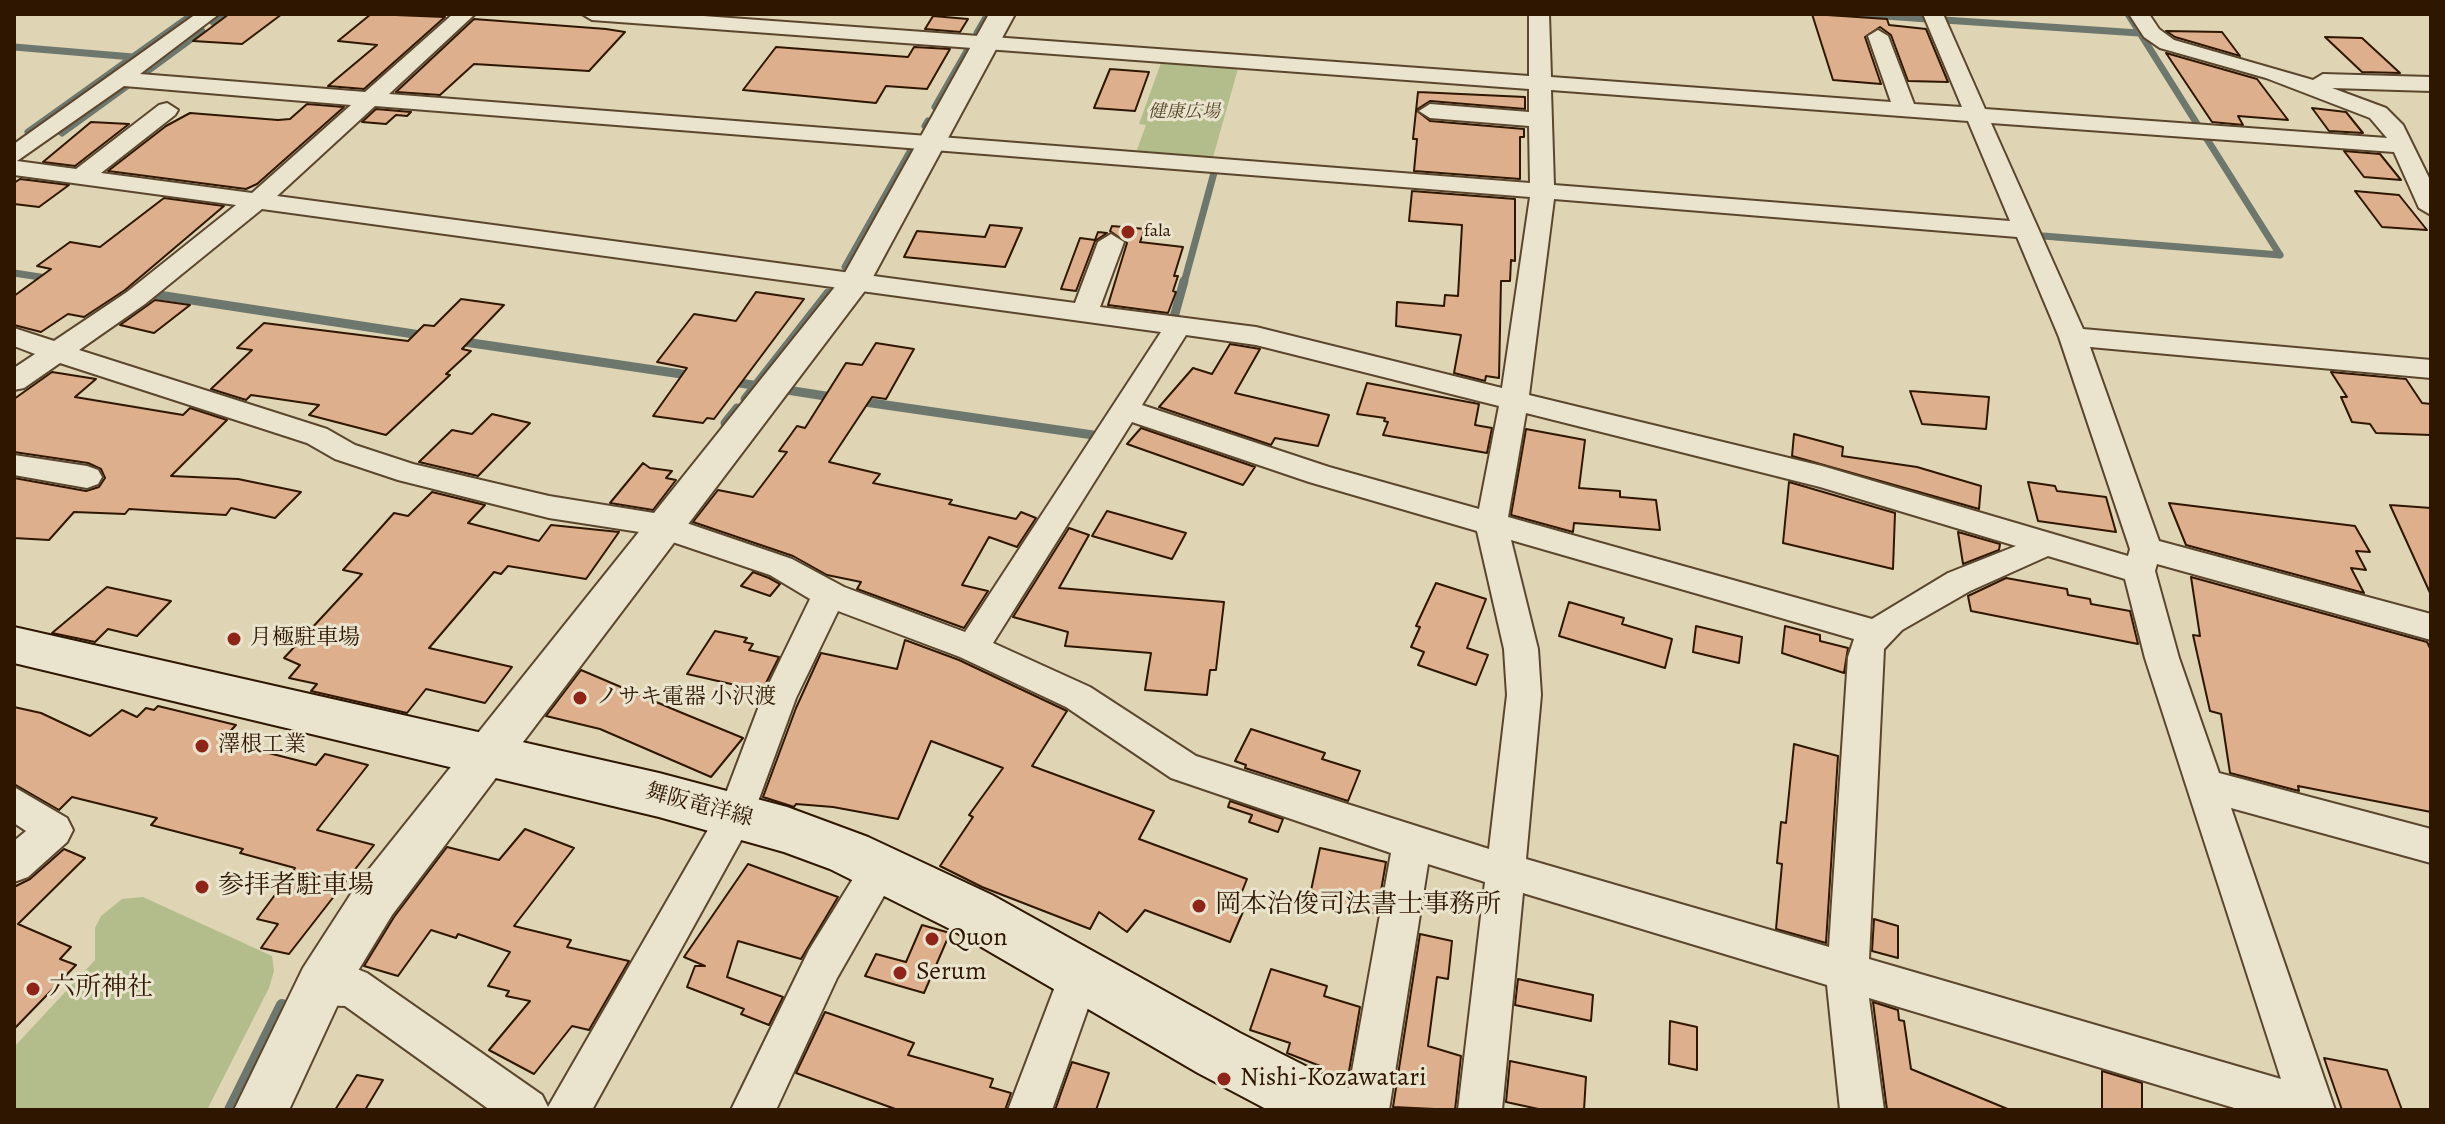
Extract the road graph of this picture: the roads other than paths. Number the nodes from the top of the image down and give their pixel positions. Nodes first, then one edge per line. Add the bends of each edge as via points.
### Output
1 (209, 14) edge
2 (465, 14) edge
3 (592, 14) edge
4 (1539, 14) edge
5 (1933, 14) edge
6 (2139, 14) edge
7 (994, 28) edge
8 (1878, 36) dead end
9 (119, 79) junction
10 (1540, 83) junction
11 (2431, 84) edge
12 (2310, 86) junction
13 (370, 100) junction
14 (167, 110) dead end
15 (1905, 110) junction
16 (1430, 111) dead end
17 (1977, 115) junction
18 (1541, 120) junction
19 (25, 138) edge
20 (931, 143) junction
21 (2402, 146) junction
22 (14, 155) edge
23 (14, 168) edge
24 (81, 177) junction
25 (1542, 191) junction
26 (257, 201) junction
27 (2431, 208) edge
28 (2027, 230) junction
29 (1111, 242) dead end
30 (856, 281) junction
31 (1085, 312) junction
32 (1179, 325) junction
33 (14, 337) edge
34 (2073, 337) junction
35 (57, 352) junction
36 (2431, 369) edge
37 (14, 381) edge
38 (1514, 402) junction
39 (1127, 410) junction
40 (14, 465) edge
41 (87, 477) dead end
42 (1491, 525) junction
43 (666, 528) junction
44 (2036, 542) junction
45 (2142, 560) junction
46 (832, 596) junction
47 (2431, 627) edge
48 (1877, 633) junction
49 (14, 645) edge
50 (972, 648) junction
51 (484, 755) junction
52 (2204, 785) junction
53 (14, 803) edge
54 (736, 815) junction
55 (1412, 843) junction
56 (2431, 846) edge
57 (14, 865) edge
58 (881, 868) junction
59 (1505, 870) junction
60 (1848, 972) junction
61 (1085, 977) junction
62 (321, 985) junction
63 (261, 1110) edge
64 (527, 1110) edge
65 (568, 1110) edge
66 (753, 1110) edge
67 (1030, 1110) edge
68 (1330, 1110) edge
69 (1367, 1110) edge
70 (1480, 1110) edge
71 (1862, 1110) edge
72 (2313, 1110) edge

1 - 9 street
2 - 13 street
3 - 7 street
4 - 10 street
5 - 17 street
6 - 12 street via 2151,33 2167,44
7 - 10 street
7 - 20 street
8 - 15 street
9 - 13 street
9 - 19 street
10 - 15 street
10 - 18 street
11 - 12 street via 2315,81
12 - 21 street via 2378,113 2389,121
13 - 20 street
13 - 26 street
14 - 24 street
15 - 17 street
16 - 18 street
17 - 21 street
17 - 28 street
18 - 25 street
19 - 22 street
20 - 25 street
20 - 30 street
21 - 27 street
23 - 24 street
24 - 26 street
25 - 28 street
25 - 38 street
26 - 30 street
26 - 35 street via 136,298
28 - 34 street
29 - 31 street
30 - 31 street
30 - 43 street
31 - 32 street
32 - 38 street via 1283,342
32 - 39 street
33 - 35 street
34 - 36 street
34 - 45 street
35 - 37 street
35 - 43 street via 317,436 345,452 409,473
38 - 42 street
38 - 44 street via 1822,477
39 - 42 street
39 - 50 street
40 - 41 street
42 - 48 street
42 - 59 street via 1524,672
43 - 46 street via 781,567
43 - 51 street
44 - 45 street
44 - 48 street via 2035,551 1959,582
45 - 47 street
45 - 52 street via 2162,658
46 - 50 street
46 - 54 street via 779,698
48 - 60 street via 1865,657
49 - 51 main road, 舞阪竜洋線
50 - 55 street via 1078,697 1184,767
51 - 54 main road, 舞阪竜洋線
51 - 62 street via 368,909
52 - 56 street
52 - 72 street
53 - 57 street via 54,830
54 - 58 main road, 舞阪竜洋線
54 - 65 street
55 - 59 street
55 - 69 street
58 - 61 main road, 舞阪竜洋線
58 - 66 street via 823,964
59 - 60 street
59 - 70 street
60 - 71 street
60 - 72 street
61 - 67 street via 1071,998
61 - 68 main road, 舞阪竜洋線
62 - 63 street
62 - 64 street via 352,987

